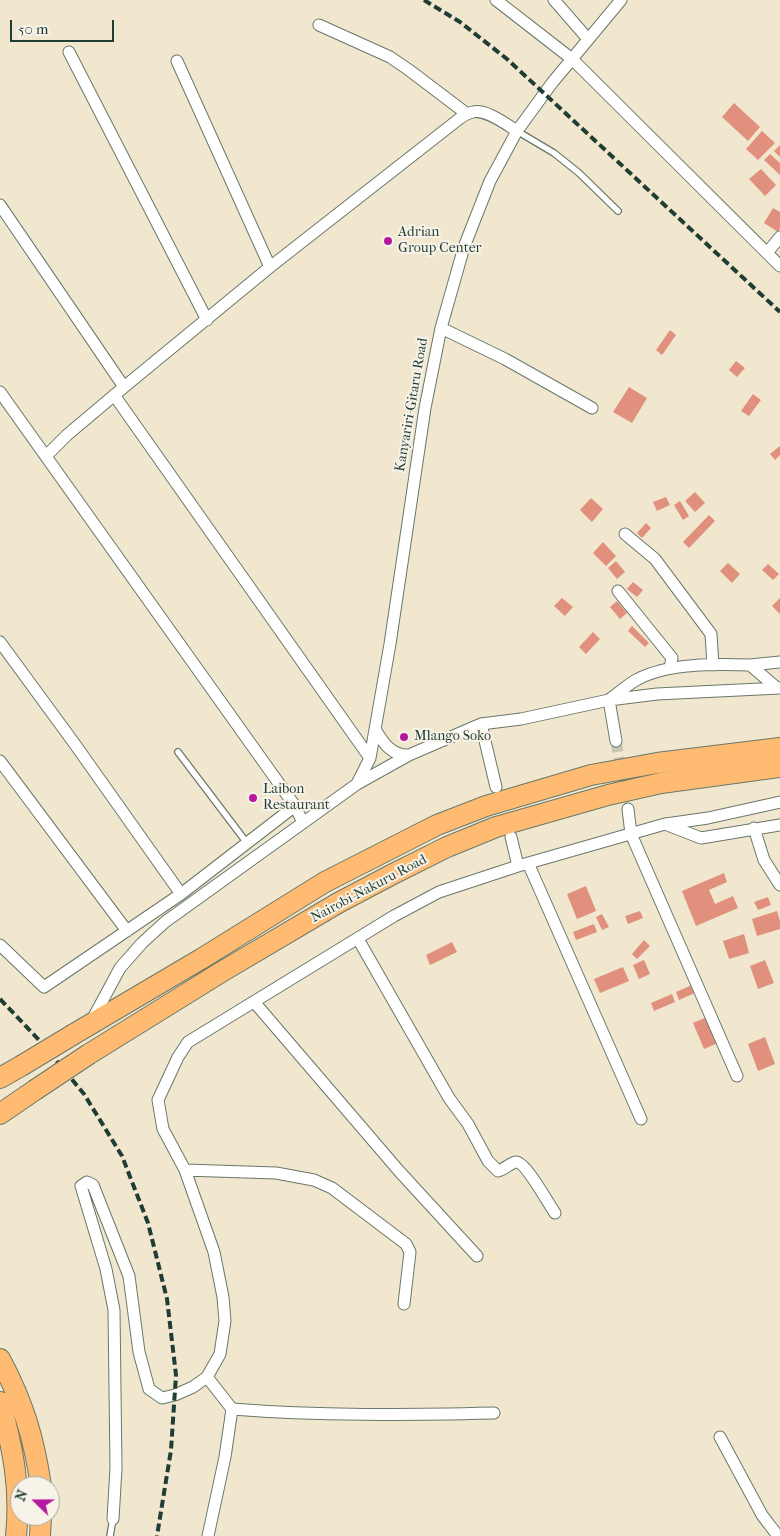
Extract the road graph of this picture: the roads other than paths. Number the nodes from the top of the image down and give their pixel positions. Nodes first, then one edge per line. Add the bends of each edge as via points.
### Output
1 (496, 0) edge
2 (554, 0) edge
3 (621, 0) edge
4 (319, 25) dead end
5 (588, 39) junction
6 (69, 52) dead end
7 (572, 59) junction
8 (177, 60) dead end
9 (467, 114) junction
10 (517, 131) junction
11 (0, 204) edge
12 (618, 211) dead end
13 (780, 237) edge
14 (767, 253) junction
15 (780, 266) edge
16 (270, 267) junction
17 (207, 320) junction
18 (440, 328) junction
19 (124, 387) junction
20 (0, 392) edge
21 (114, 395) junction
22 (592, 408) dead end
23 (46, 456) junction
24 (625, 534) dead end
25 (618, 590) dead end
26 (0, 642) edge
27 (780, 662) edge
28 (713, 665) junction
29 (750, 665) junction
30 (670, 668) junction
31 (779, 688) edge
32 (609, 700) junction
33 (481, 724) junction
34 (375, 729) junction
35 (616, 741) tunnel mouth
36 (780, 748) edge
37 (178, 752) dead end
38 (409, 755) junction
39 (370, 758) junction
40 (0, 761) edge
41 (780, 767) edge
42 (357, 784) junction
43 (496, 786) dead end
44 (780, 802) edge
45 (295, 806) junction
46 (628, 808) tunnel mouth
47 (303, 823) junction
48 (665, 824) junction
49 (780, 825) edge
50 (754, 828) junction
51 (631, 834) junction
52 (510, 837) dead end
53 (247, 843) junction
54 (523, 864) junction
55 (780, 885) edge
56 (181, 894) junction
57 (128, 931) junction
58 (358, 938) junction
59 (0, 945) edge
60 (254, 1003) junction
61 (82, 1029) junction
62 (737, 1076) dead end
63 (0, 1078) edge
64 (17, 1104) junction
65 (0, 1114) edge
66 (641, 1119) dead end
67 (0, 1130) edge
68 (185, 1170) junction
69 (555, 1214) dead end
70 (477, 1256) dead end
71 (404, 1304) dead end
72 (0, 1359) edge
73 (207, 1377) junction
74 (0, 1402) edge
75 (232, 1409) junction
76 (494, 1413) dead end
77 (720, 1437) dead end
78 (39, 1476) edge
79 (113, 1519) joint
80 (16, 1536) edge
81 (110, 1536) edge
82 (208, 1536) edge
83 (778, 1536) edge

1 - 7 street
2 - 5 street
3 - 5 street, Kanyariri-Gitaru Road
4 - 9 street via 390,57
5 - 7 street, Kanyariri-Gitaru Road
6 - 17 street
7 - 10 street, Kanyariri-Gitaru Road
7 - 14 street
8 - 16 street
9 - 10 street via 478,111 491,115
9 - 16 street
10 - 12 lane via 554,153
10 - 18 street, Kanyariri-Gitaru Road via 479,208
11 - 19 street
13 - 14 street
14 - 15 street
16 - 17 street
17 - 19 street
18 - 22 street via 505,359
18 - 34 street, Kanyariri-Gitaru Road
19 - 21 street
20 - 23 street
21 - 23 street
21 - 39 street
23 - 45 street
24 - 28 street via 655,560 711,634
25 - 30 street via 672,658
26 - 56 street
27 - 29 street
28 - 29 street
28 - 30 street
29 - 31 street
30 - 32 street via 639,678
31 - 32 street via 657,694
32 - 33 street
32 - 35 street
33 - 38 street
33 - 43 street
34 - 38 street via 391,750 400,756
34 - 39 street, Kanyariri-Gitaru Road
36 - 61 highway, Nairobi-Nakuru Road via 657,763 591,776 486,806 437,825 325,882
37 - 53 lane
38 - 42 street
39 - 42 street, Kanyariri-Gitaru Road
40 - 57 street
41 - 64 highway, Nairobi-Nakuru Road, bridge via 661,783 608,795 496,827 447,847 330,908 223,970 89,1054
42 - 47 street
44 - 48 street
45 - 47 street
45 - 53 street
46 - 51 street
47 - 61 street via 165,922 142,943 120,968
48 - 50 street via 700,838
48 - 51 street
49 - 50 street
50 - 55 street via 764,860
51 - 54 street
51 - 62 street
52 - 54 street
53 - 56 street
54 - 58 street via 439,892
54 - 66 street
56 - 57 street
57 - 59 street via 44,987
58 - 60 street
58 - 69 street via 488,1161 498,1170 521,1163
60 - 68 street via 188,1042 158,1100 163,1129
60 - 70 street
61 - 63 highway, Nairobi-Nakuru Road, bridge
64 - 65 highway, Nairobi-Nakuru Road
64 - 67 highway
68 - 71 street via 276,1173 314,1180 332,1188 406,1244 410,1252
68 - 73 street via 214,1252 223,1297 225,1320 220,1354
72 - 78 highway via 25,1412
73 - 75 street
73 - 79 street via 193,1388 162,1398 149,1389 139,1352 128,1276 92,1185 83,1183 81,1190 104,1260 114,1310 116,1468
74 - 80 highway via 16,1468
75 - 76 street via 396,1415
75 - 82 street
77 - 83 street via 762,1515
79 - 81 lane

